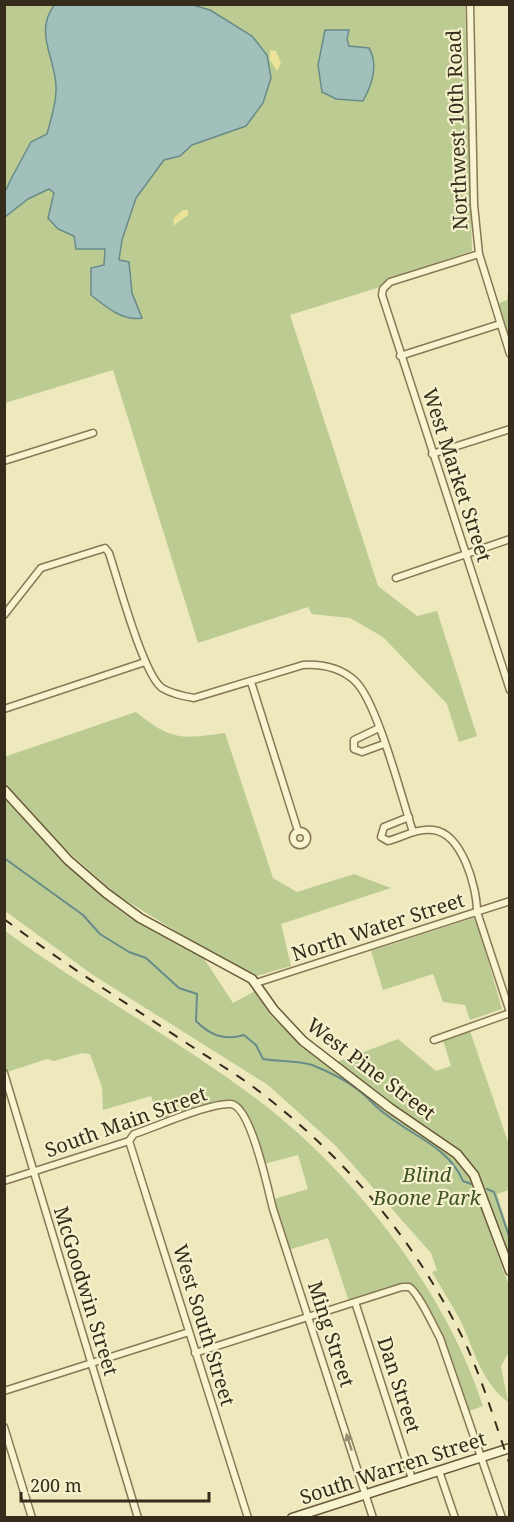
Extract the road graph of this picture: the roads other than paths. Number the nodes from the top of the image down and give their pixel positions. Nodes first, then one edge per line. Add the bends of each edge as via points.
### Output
1 (470, 4) edge
2 (479, 254) junction
3 (500, 324) junction
4 (510, 354) edge
5 (400, 356) junction
6 (510, 429) edge
7 (93, 433) dead end
8 (432, 454) junction
9 (4, 461) edge
10 (510, 539) edge
11 (465, 554) junction
12 (396, 578) dead end
13 (4, 615) edge
14 (145, 662) junction
15 (251, 682) junction
16 (510, 690) edge
17 (4, 709) edge
18 (379, 728) junction
19 (384, 744) junction
20 (4, 790) edge
21 (408, 818) junction
22 (298, 831) dead end
23 (413, 832) junction
24 (510, 902) edge
25 (477, 912) junction
26 (256, 983) junction
27 (510, 1013) edge
28 (434, 1040) dead end
29 (4, 1073) edge
30 (129, 1141) junction
31 (260, 1159) joint
32 (34, 1172) junction
33 (4, 1181) edge
34 (510, 1271) edge
35 (355, 1302) junction
36 (308, 1317) junction
37 (189, 1332) junction
38 (195, 1353) junction
39 (91, 1362) junction
40 (4, 1390) edge
41 (4, 1427) edge
42 (507, 1449) edge
43 (483, 1457) junction
44 (439, 1471) junction
45 (412, 1479) junction
46 (366, 1495) junction
47 (32, 1518) edge
48 (138, 1518) edge
49 (248, 1518) edge
50 (292, 1518) edge
51 (373, 1518) edge
52 (454, 1518) edge
53 (502, 1518) edge

1 - 2 street, Northwest 10th Road via 474,205
2 - 3 street, Northwest 10th Road
2 - 5 street, West Market Street via 390,282 383,289 383,305
3 - 4 street, Northwest 10th Road
3 - 5 street
5 - 8 street, West Market Street
6 - 8 street
7 - 9 street
8 - 11 street, West Market Street
10 - 11 street
11 - 12 street
11 - 16 street, West Market Street
13 - 14 street via 41,568 101,548 109,553
14 - 15 street via 161,687 182,696 206,696
14 - 17 street
15 - 18 street via 303,665 315,664 342,672 364,692
15 - 22 street
18 - 19 street
18 - 19 street via 357,736 354,749 362,752
19 - 21 street
20 - 26 street, West Pine Street via 68,860 106,893 140,918
21 - 23 street
21 - 23 street via 384,827 381,837 388,841
23 - 25 street via 443,832 456,843
24 - 25 street, North Water Street
25 - 26 street, North Water Street
25 - 27 street
26 - 34 street, West Pine Street via 274,1010 303,1041 466,1162
27 - 28 street
29 - 32 street, McGoodwin Street
30 - 31 street, South Main Street via 134,1134 233,1104 243,1112
30 - 32 street, South Main Street
30 - 37 street, West South Street
31 - 36 street, Ming Street
32 - 33 street, South Main Street
32 - 39 street, McGoodwin Street
35 - 36 street
35 - 43 street via 402,1287 409,1287 418,1296 440,1338
35 - 45 street, Dan Street
36 - 38 street
46 -> 36 street, Ming Street
37 - 38 street, West South Street
37 - 39 street
38 - 49 street, West South Street
39 - 40 street
39 - 48 street, McGoodwin Street
41 - 47 street
42 - 43 street, South Warren Street
43 - 44 street, South Warren Street
43 - 53 street
44 - 45 street, South Warren Street
44 - 52 street
45 - 46 street, South Warren Street
46 - 50 street, South Warren Street
46 - 51 street, Ming Street

